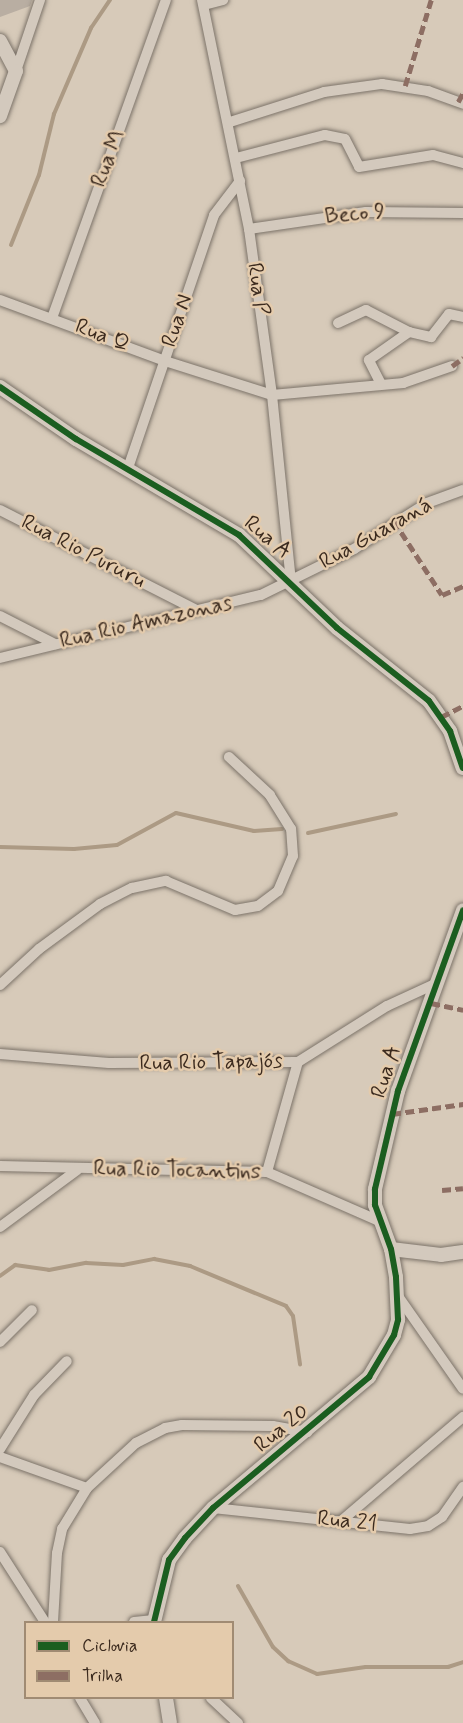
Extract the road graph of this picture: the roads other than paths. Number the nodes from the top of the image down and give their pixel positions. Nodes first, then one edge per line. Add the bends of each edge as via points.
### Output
1 (40, 0) edge
2 (166, 0) edge
3 (223, 0) edge
4 (203, 2) edge
5 (0, 41) edge
6 (16, 71) junction
7 (463, 104) edge
8 (0, 116) edge
9 (230, 122) junction
10 (236, 158) junction
11 (463, 163) edge
12 (240, 181) junction
13 (463, 213) edge
14 (249, 229) junction
15 (0, 300) edge
16 (463, 317) edge
17 (52, 318) junction
18 (338, 322) dead end
19 (409, 332) junction
20 (165, 361) junction
21 (452, 366) dead end
22 (381, 384) junction
23 (0, 387) edge
24 (272, 395) junction
25 (128, 468) junction
26 (463, 490) edge
27 (0, 510) edge
28 (291, 582) junction
29 (198, 611) junction
30 (0, 616) edge
31 (55, 644) junction
32 (0, 658) edge
33 (230, 757) dead end
34 (463, 768) edge
35 (463, 910) edge
36 (437, 983) junction
37 (0, 985) edge
38 (0, 1054) edge
39 (298, 1062) junction
40 (0, 1167) edge
41 (77, 1170) junction
42 (267, 1172) junction
43 (379, 1221) junction
44 (0, 1227) edge
45 (391, 1249) junction
46 (463, 1252) edge
47 (398, 1296) junction
48 (32, 1310) dead end
49 (0, 1342) edge
50 (67, 1361) dead end
51 (463, 1389) edge
52 (463, 1417) edge
53 (307, 1432) junction
54 (0, 1449) edge
55 (0, 1457) edge
56 (463, 1487) edge
57 (87, 1488) junction
58 (213, 1508) junction
59 (340, 1522) junction
60 (0, 1552) edge
61 (44, 1621) edge
62 (53, 1621) edge
63 (154, 1621) edge
64 (81, 1699) edge
65 (166, 1699) edge
66 (212, 1699) edge
67 (95, 1723) edge
68 (171, 1723) edge
69 (238, 1723) edge

1 - 6 street
2 - 17 street, Rua M
3 - 4 street
4 - 9 street, Rua P
5 - 6 street
6 - 8 street
7 - 9 street via 428,91 382,84 324,92
9 - 10 street, Rua P
10 - 11 street via 325,135 345,139 359,167 433,155
10 - 12 street, Rua P
12 - 14 street, Rua P
12 - 20 street, Rua N via 214,215
13 - 14 street, Beco 9 via 366,212
14 - 24 street, Rua P
15 - 17 street, Rua Q
16 - 19 street via 449,314 431,337
17 - 20 street, Rua Q
18 - 19 street via 366,310
19 - 22 street via 369,360
20 - 24 street, Rua Q
20 - 25 street, Rua N
21 - 22 street via 427,378
22 - 24 street
23 - 25 street, Rua A via 66,433
24 - 28 street, Rua P
25 - 28 street, Rua A via 239,535
26 - 28 street, Rua Guaraná via 427,503 354,549
27 - 29 street, Rua Rio Pururu
28 - 29 street, Rua Rio Amazonas via 261,595
28 - 34 street, Rua A via 337,628 429,701 450,730
29 - 31 street, Rua Rio Amazonas
30 - 31 street
31 - 32 street, Rua Rio Amazonas
33 - 37 street via 270,795 291,829 293,856 278,891 258,906 235,910 166,881 132,888 99,904 39,949
35 - 36 street, Rua A
36 - 39 street, Rua Rio Tapajós via 387,1006
36 - 43 street, Rua A via 398,1091 375,1189
38 - 39 street, Rua Rio Tapajós via 109,1063
39 - 42 street
40 - 41 street, Rua Rio Tocantins
41 - 42 street, Rua Rio Tocantins
41 - 44 street
42 - 43 street, Rua Rio Tocantins
43 - 45 street, Rua A
45 - 46 street via 441,1255
45 - 47 street, Rua 20
47 - 51 street
47 - 53 street, Rua 20 via 398,1320 386,1354 369,1377
48 - 49 street
50 - 54 street via 34,1395
52 - 59 street
53 - 57 street via 273,1426 165,1428 136,1443
53 - 58 street, Rua 20
55 - 57 street
56 - 59 street, Rua 21 via 442,1518 428,1526 410,1529
57 - 62 street via 62,1528
58 - 59 street, Rua 21
58 - 63 street, Rua 20 via 169,1560
60 - 61 street
64 - 67 street
65 - 68 street
66 - 69 street

